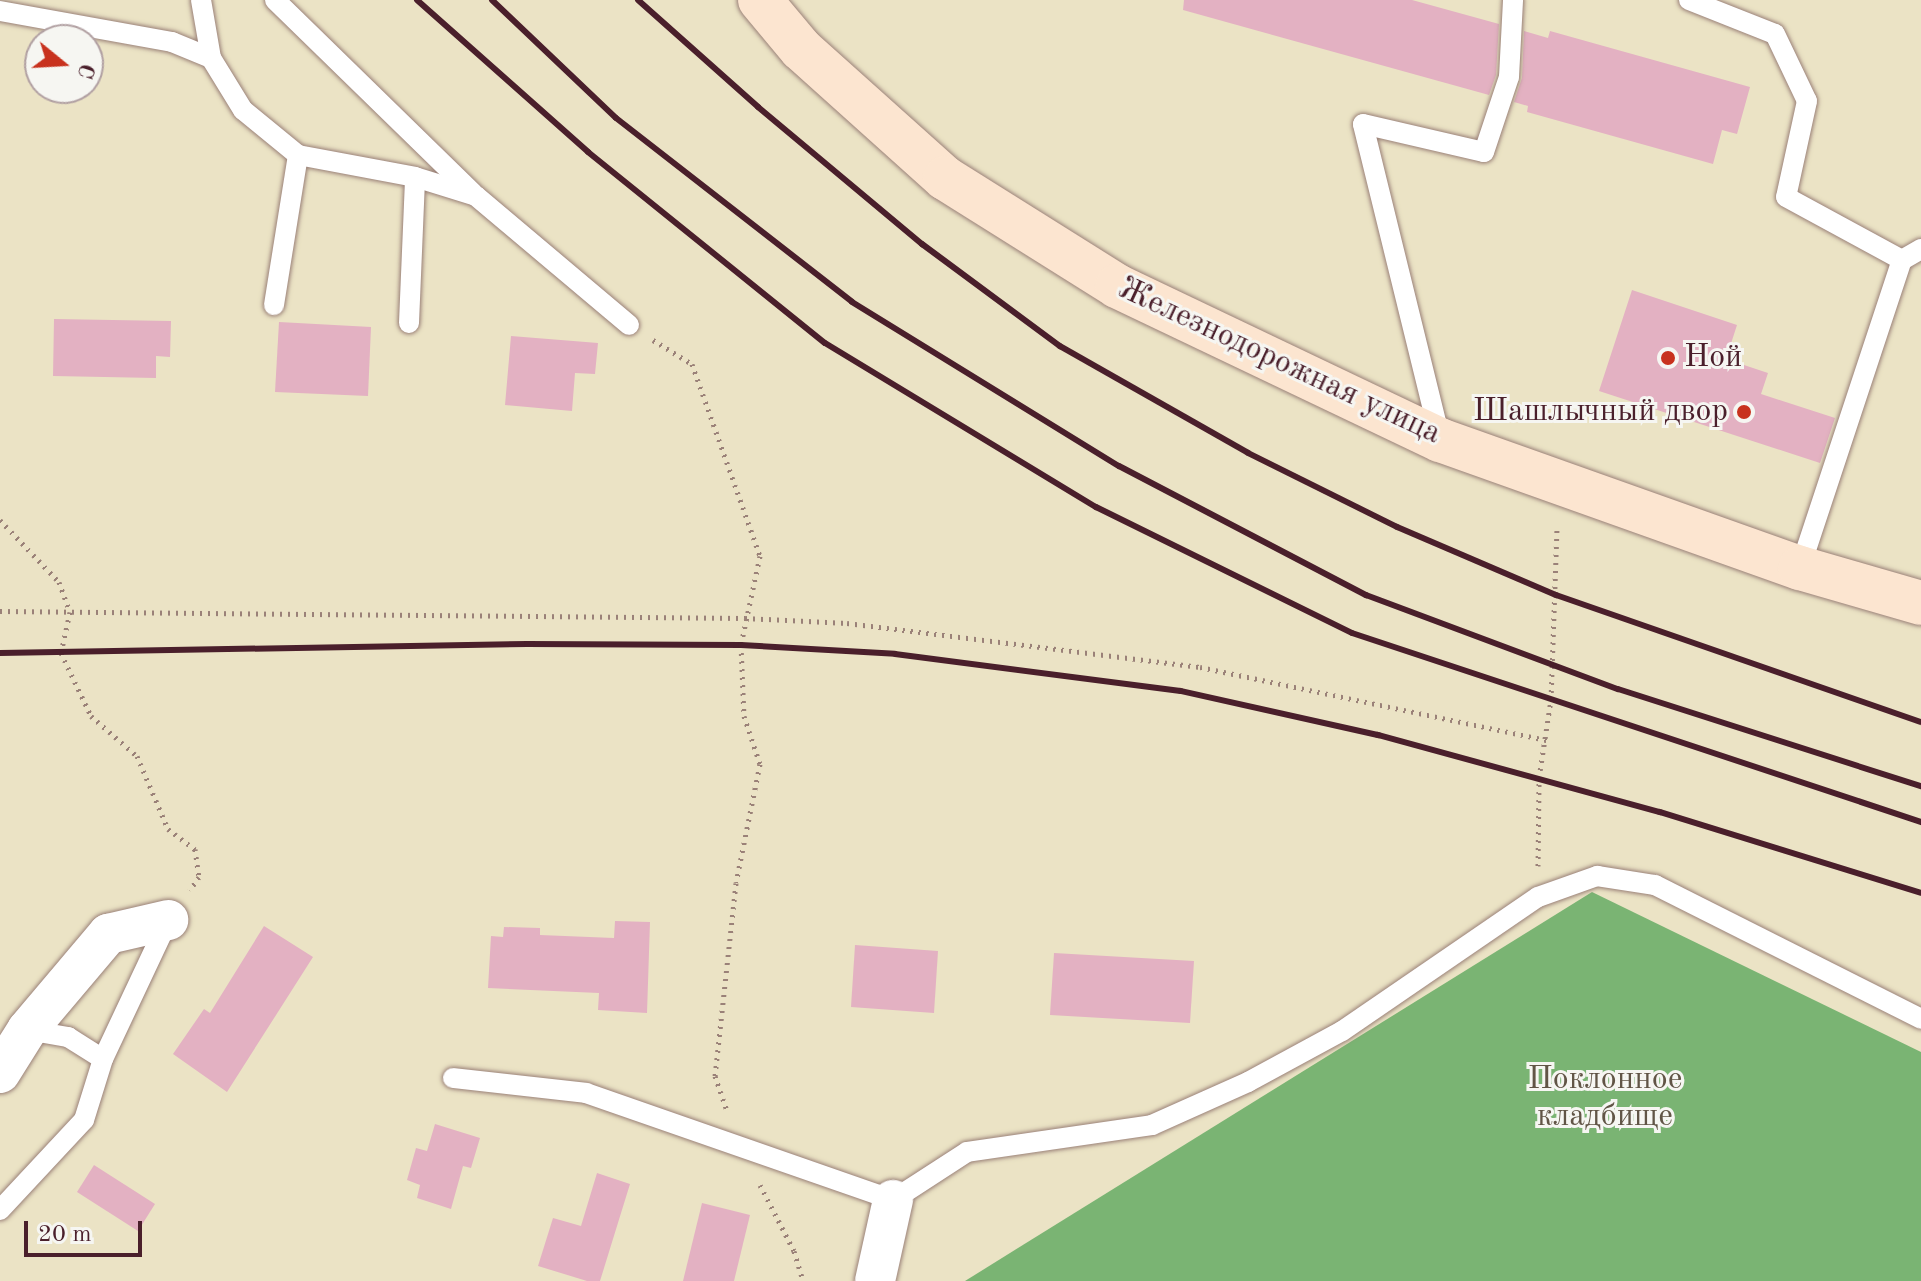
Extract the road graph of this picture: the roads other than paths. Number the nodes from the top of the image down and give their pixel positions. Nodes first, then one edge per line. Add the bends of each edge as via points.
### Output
1 (201, 0) edge
2 (275, 0) edge
3 (760, 0) edge
4 (1513, 0) edge
5 (1689, 0) edge
6 (0, 11) edge
7 (211, 58) junction
8 (298, 155) junction
9 (415, 177) junction
10 (476, 196) junction
11 (1921, 249) edge
12 (1902, 260) junction
13 (274, 305) dead end
14 (409, 323) dead end
15 (629, 325) road end
16 (1440, 440) junction
17 (1800, 568) junction
18 (1921, 603) edge
19 (168, 920) joint
20 (1921, 1019) edge
21 (27, 1030) junction
22 (103, 1059) junction
23 (0, 1073) edge
24 (453, 1078) dead end
25 (893, 1200) junction
26 (0, 1210) edge
27 (875, 1281) edge

1 - 7 lane
2 - 10 lane
3 - 16 street, Железнодорожная улица via 801,49 945,178 1117,286
4 - 16 lane via 1509,77 1484,152 1363,124
5 - 12 lane via 1775,34 1807,101 1786,197
6 - 7 lane via 172,42
7 - 8 lane via 243,110
8 - 9 lane
8 - 13 lane
9 - 10 lane
9 - 14 lane
10 - 15 lane
11 - 12 lane
12 - 17 lane
16 - 17 street, Железнодорожная улица
17 - 18 street, Железнодорожная улица
19 - 21 street via 108,934
19 - 22 lane
20 - 25 lane via 1655,885 1597,876 1538,897 1342,1031 1248,1082 1152,1125 967,1152
21 - 22 lane via 68,1037
21 - 23 street
22 - 26 lane via 84,1120
24 - 25 lane via 586,1093
25 - 27 street

